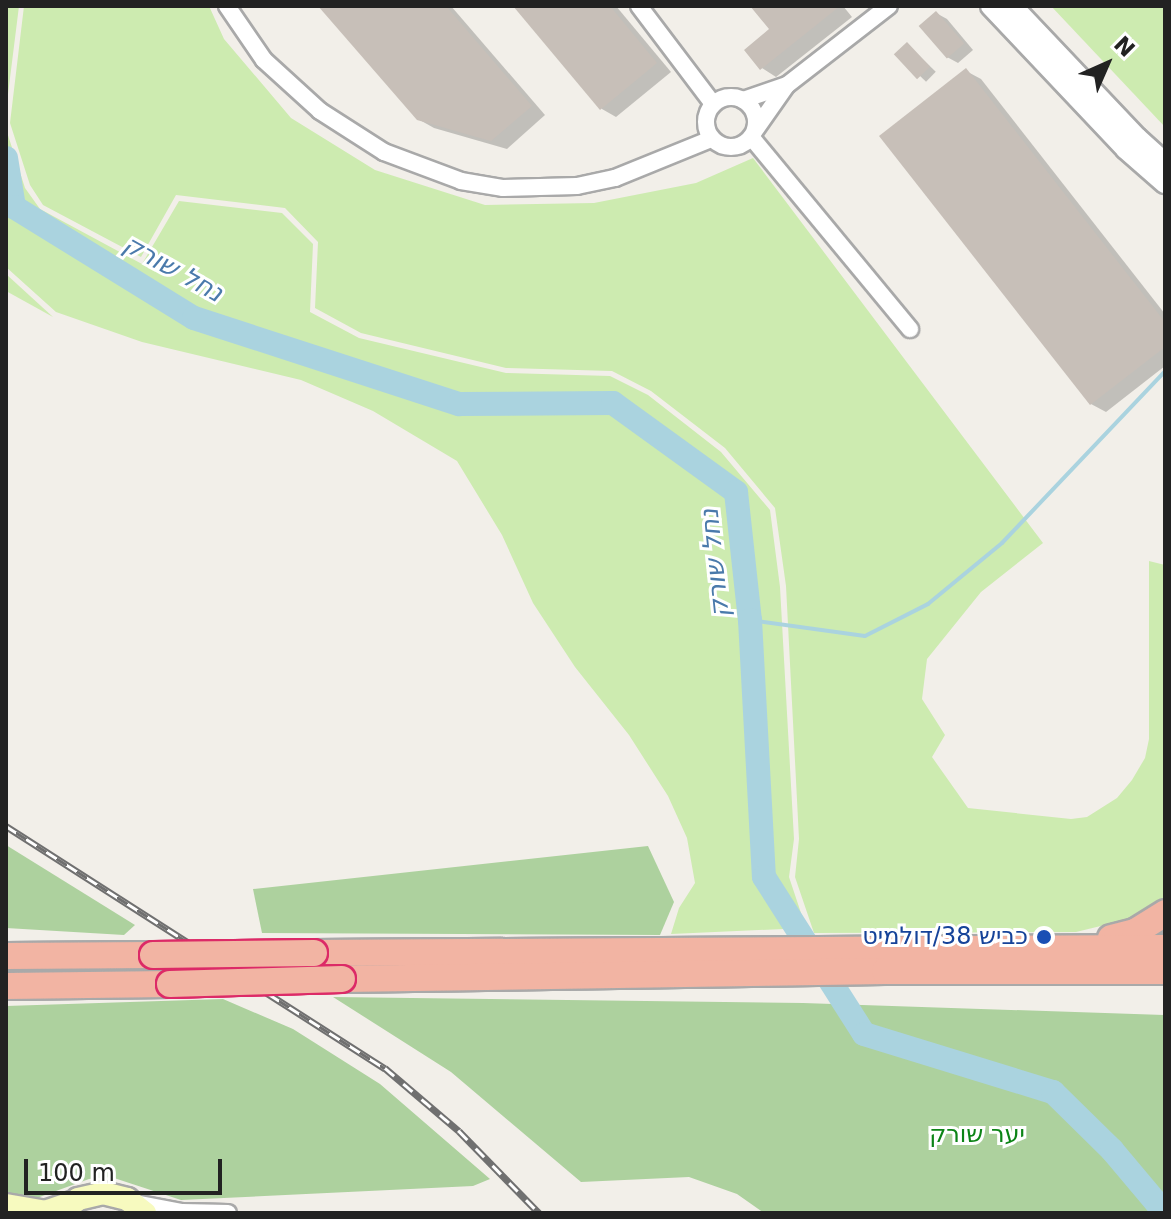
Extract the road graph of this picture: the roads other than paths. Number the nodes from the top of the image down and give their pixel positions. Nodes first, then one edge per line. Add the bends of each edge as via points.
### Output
1 (227, 6) edge
2 (639, 6) edge
3 (889, 6) edge
4 (991, 6) edge
5 (1012, 6) edge
6 (787, 85) junction
7 (743, 100) junction
8 (713, 104) junction
9 (753, 134) junction
10 (711, 139) junction
11 (1165, 163) edge
12 (1165, 183) edge
13 (910, 329) dead end
14 (1165, 913) edge
15 (1066, 946) junction
16 (1165, 948) edge
17 (6, 956) edge
18 (1114, 971) junction
19 (1165, 971) edge
20 (6, 986) edge
21 (1165, 991) edge
22 (6, 1205) edge
23 (66, 1208) edge
24 (140, 1208) edge
25 (228, 1213) edge

1 - 10 street via 264,60 320,111 384,152 461,181 503,188 577,186 652,165
2 - 8 street
3 - 6 street
4 - 12 street
5 - 11 street
6 - 7 street
6 - 9 street
7 - 8 street via 726,97
7 - 9 street via 755,114
8 - 10 street via 706,125
9 - 10 street via 732,148
9 - 13 street
14 - 15 highway via 1135,932
15 - 16 highway
15 - 17 highway, bridge
18 - 19 highway
18 - 20 highway, bridge
18 - 21 highway via 1143,978
22 - 23 main road via 45,1212
23 - 24 main road via 86,1196 107,1193
24 - 25 street

